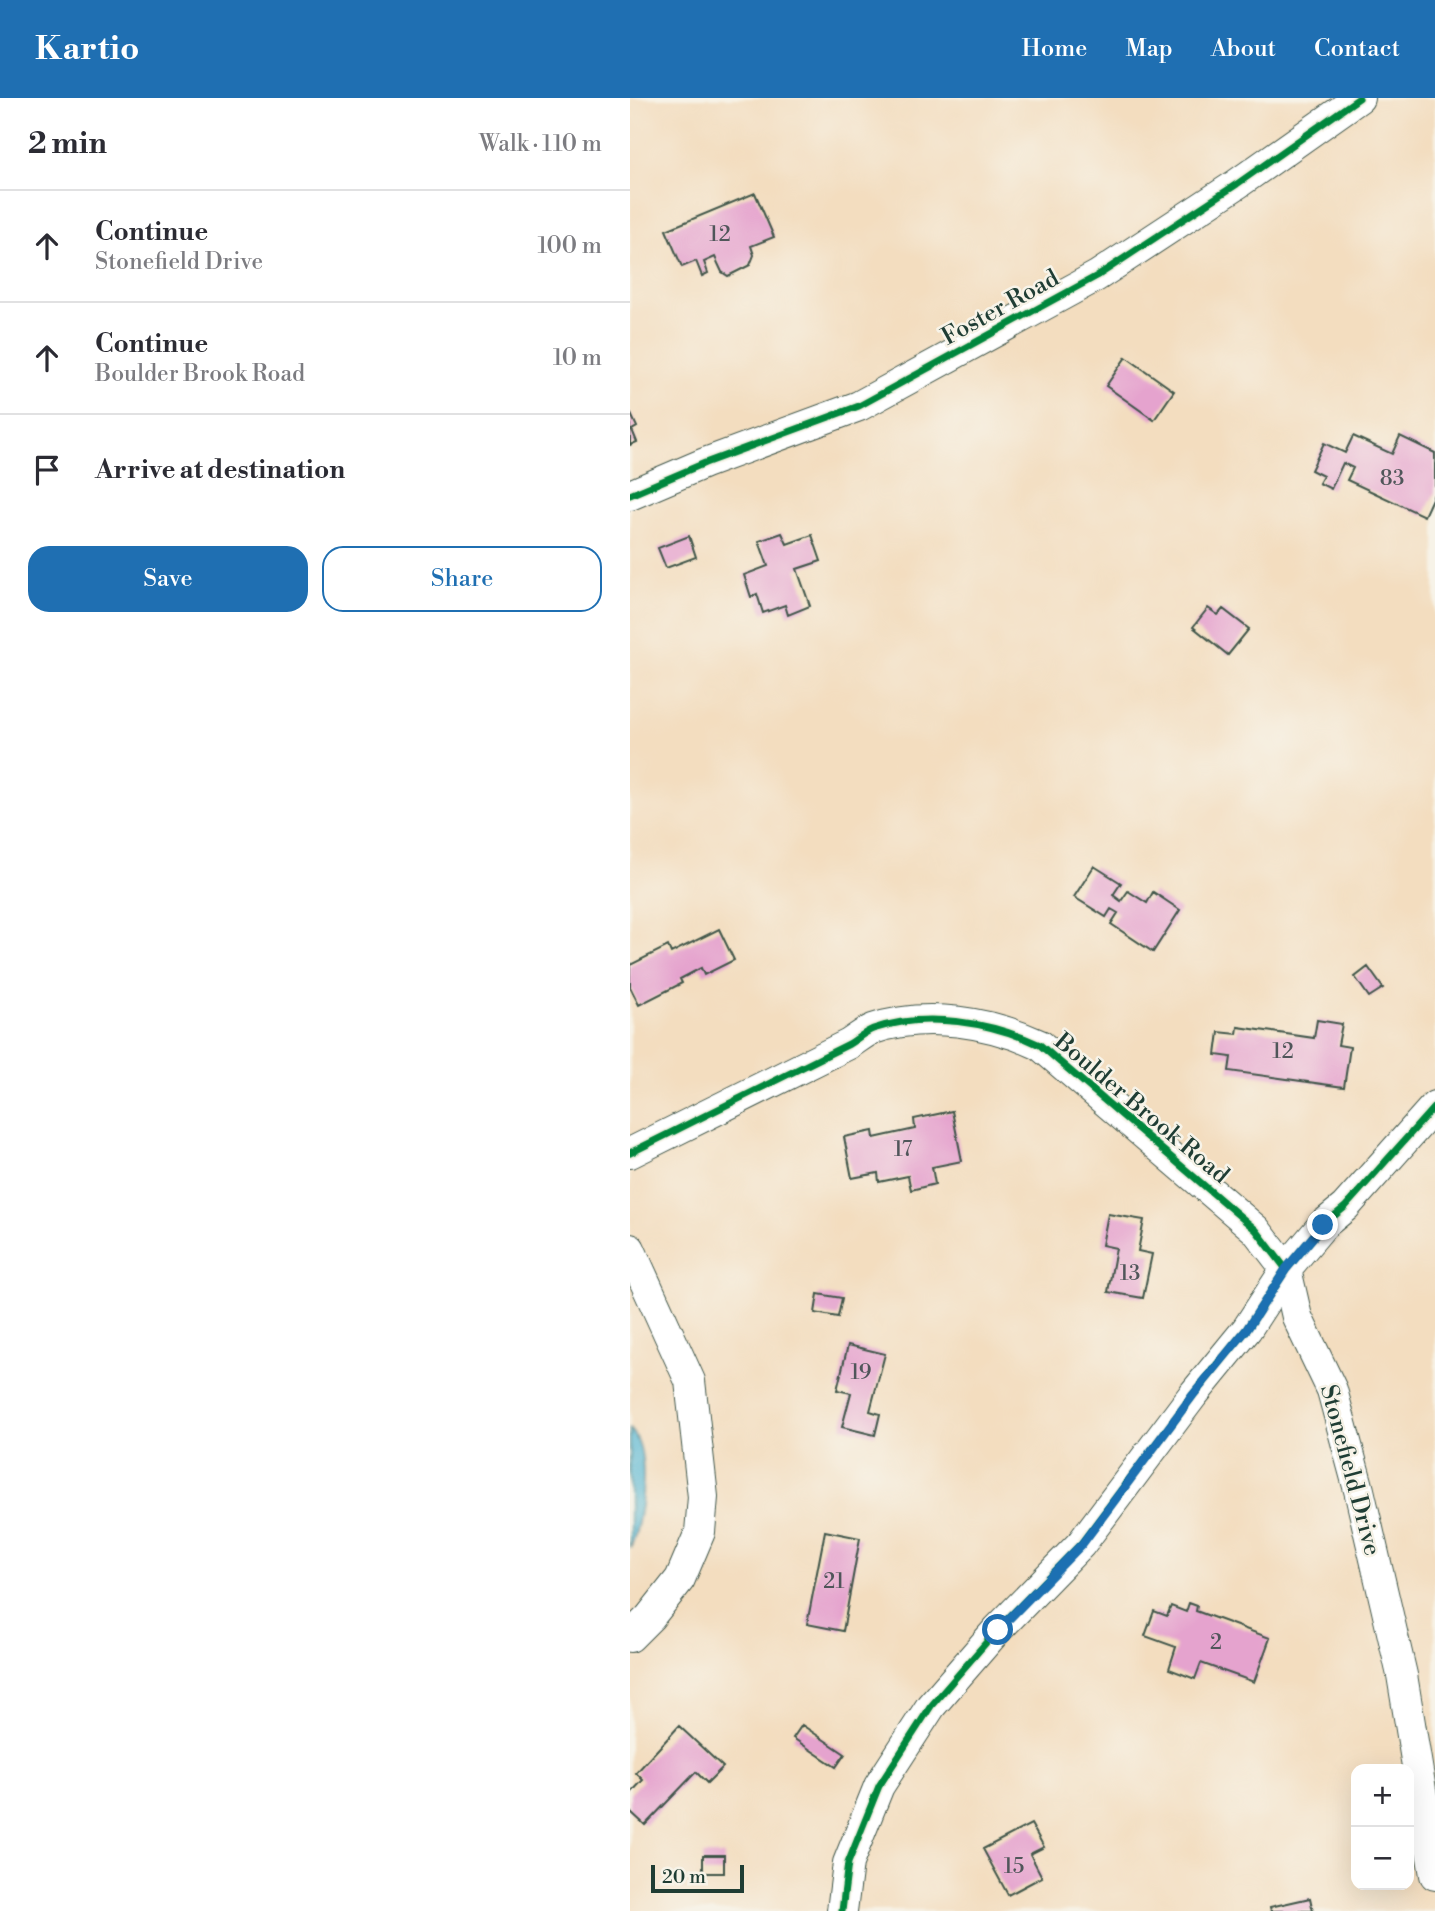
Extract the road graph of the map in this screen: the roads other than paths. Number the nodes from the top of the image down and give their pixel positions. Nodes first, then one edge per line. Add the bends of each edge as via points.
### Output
1 (1359, 98) edge
2 (630, 495) edge
3 (1435, 1106) edge
4 (630, 1153) edge
5 (630, 1249) edge
6 (1286, 1269) junction
7 (630, 1637) edge
8 (1435, 1875) edge
9 (842, 1911) edge

1 - 2 street, Foster Road via 1097,276 859,406
3 - 6 street
4 - 6 street, Boulder Brook Road via 872,1030 938,1020 965,1024 1014,1033 1040,1045 1256,1230
5 - 7 street via 690,1381 703,1497 700,1532 680,1579
6 - 8 street, Stonefield Drive via 1297,1317 1332,1390 1359,1490 1402,1675
6 - 9 street via 1247,1329 1082,1544 931,1706 879,1786 848,1863

